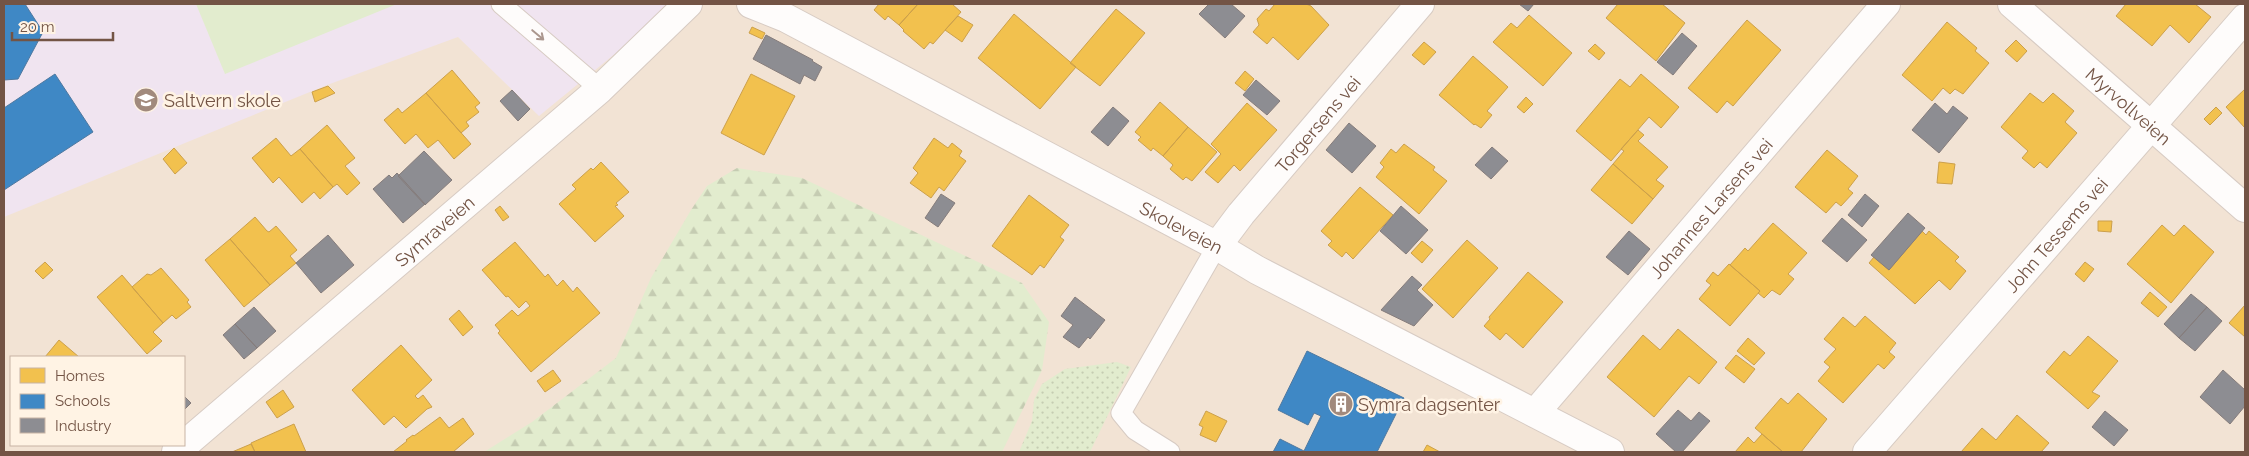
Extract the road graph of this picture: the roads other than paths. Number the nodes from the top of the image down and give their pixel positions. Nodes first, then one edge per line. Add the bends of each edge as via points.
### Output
1 (501, 4) edge
2 (688, 4) edge
3 (751, 4) edge
4 (1420, 4) edge
5 (1886, 4) edge
6 (2012, 4) edge
7 (2245, 18) edge
8 (600, 90) junction
9 (2152, 126) junction
10 (2245, 208) edge
11 (1217, 246) junction
12 (1535, 412) junction
13 (185, 444) edge
14 (1170, 452) edge
15 (1610, 452) edge
16 (1867, 452) edge

1 -> 8 lane
2 - 8 street, Symraveien
3 - 11 street, Skoleveien via 786,18
4 - 11 street, Torgersens vei
5 - 12 street, Johannes Larsens vei
6 - 9 street, Myrvollveien
7 - 9 street, John Tessems vei
8 - 13 street, Symraveien
9 - 10 street, Myrvollveien
9 - 16 street, John Tessems vei
11 - 12 street, Skoleveien via 1257,270
11 - 14 lane via 1121,413 1134,430
12 - 15 street, Skoleveien

